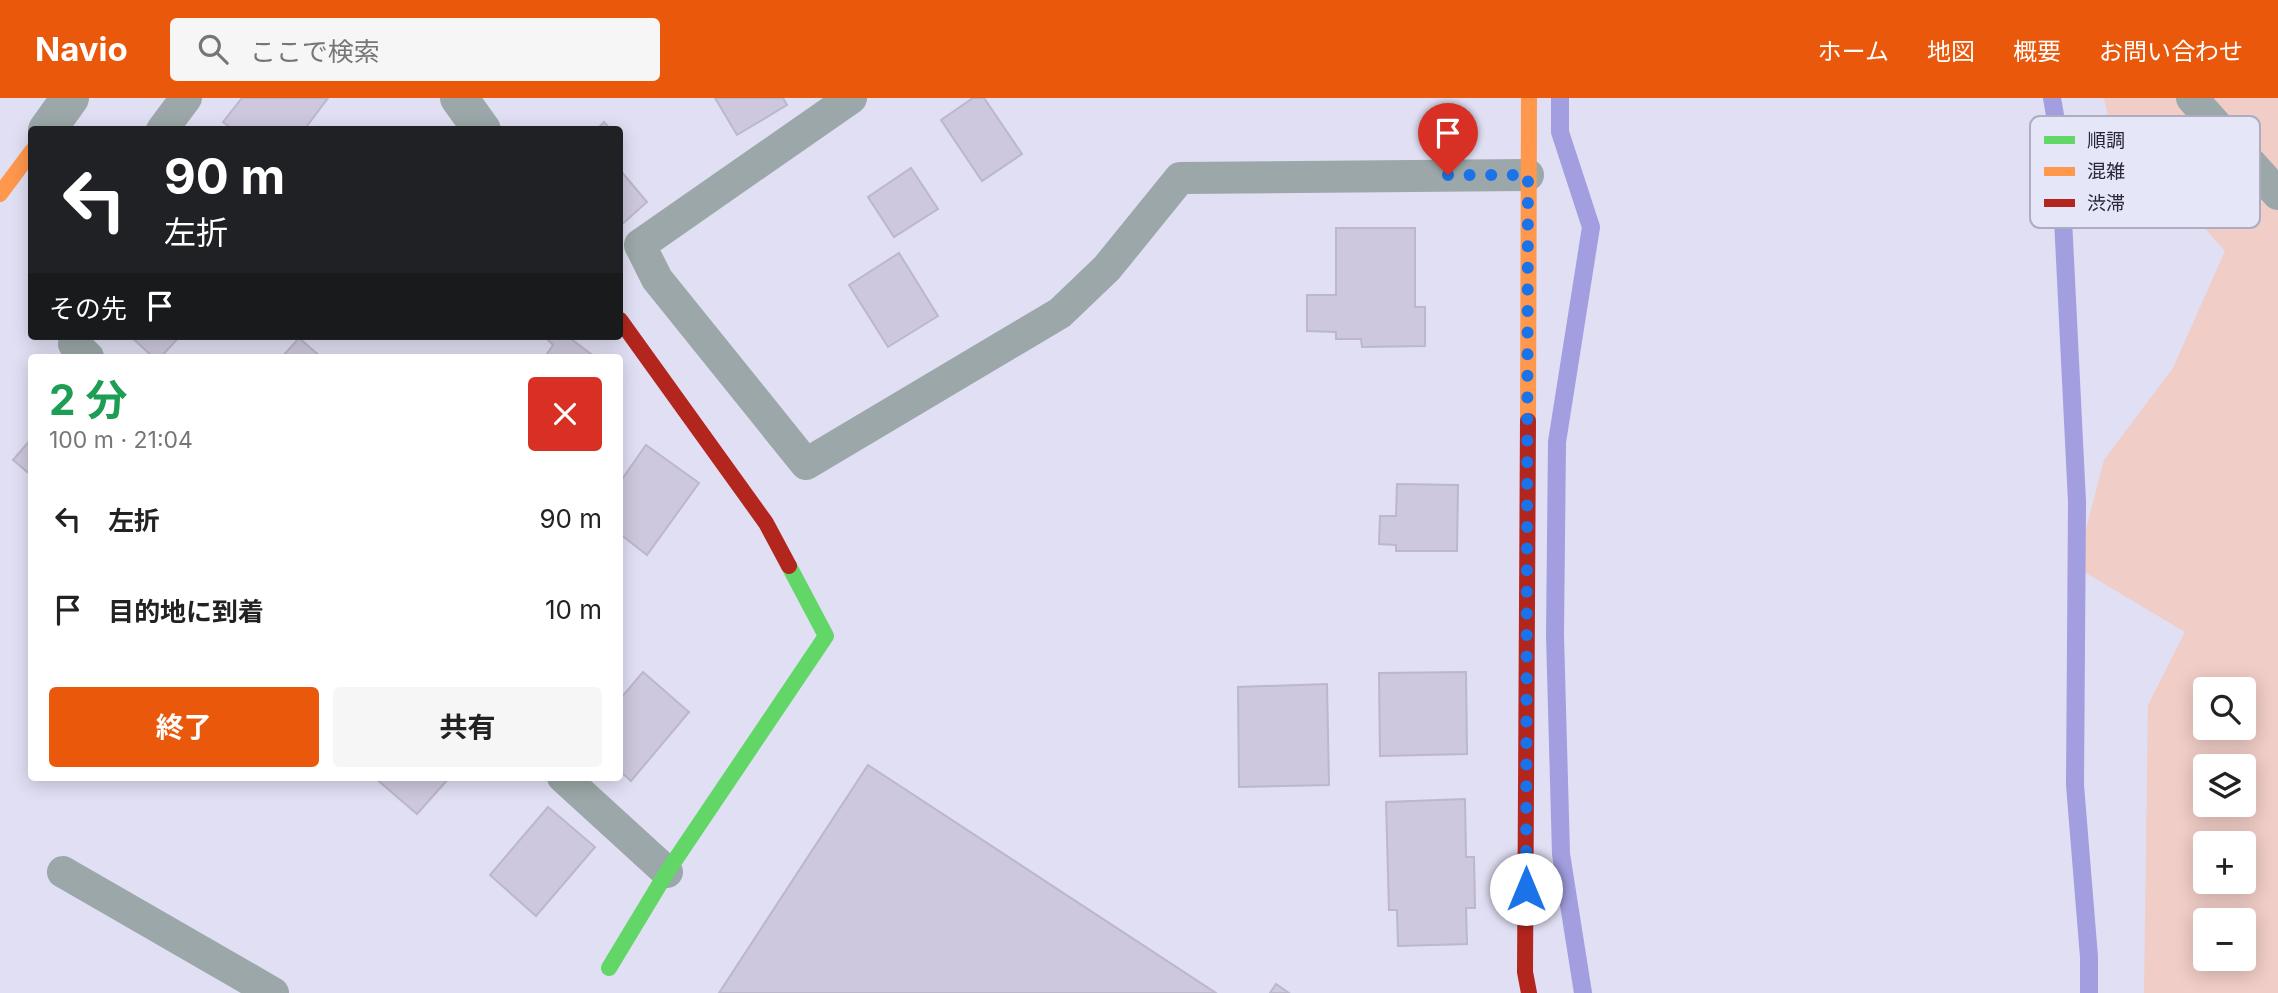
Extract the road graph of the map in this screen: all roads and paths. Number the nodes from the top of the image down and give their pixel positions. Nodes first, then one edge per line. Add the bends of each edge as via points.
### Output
1 (70, 98) edge
2 (186, 98) edge
3 (459, 98) edge
4 (851, 98) edge
5 (1529, 98) edge
6 (2192, 98) edge
7 (2208, 116) edge
8 (50, 126) edge
9 (165, 126) edge
10 (479, 126) edge
11 (28, 156) edge
12 (2260, 174) edge
13 (1528, 175) junction
14 (0, 194) edge
15 (2278, 194) edge
16 (623, 324) edge
17 (74, 340) edge
18 (85, 354) edge
19 (567, 781) edge
20 (63, 872) dead end
21 (667, 872) junction
22 (609, 968) dead end
23 (273, 993) edge
24 (1528, 993) edge

1 - 8 street
2 - 9 lane
3 - 10 street
4 - 13 lane via 640,245 657,279 806,464 1060,313 1107,268 1180,178
5 - 13 street
6 - 7 lane
11 - 14 street
12 - 15 lane
13 - 24 street
16 - 21 street via 766,523 826,636
17 - 18 lane
19 - 21 lane
20 - 23 lane
21 - 22 street

